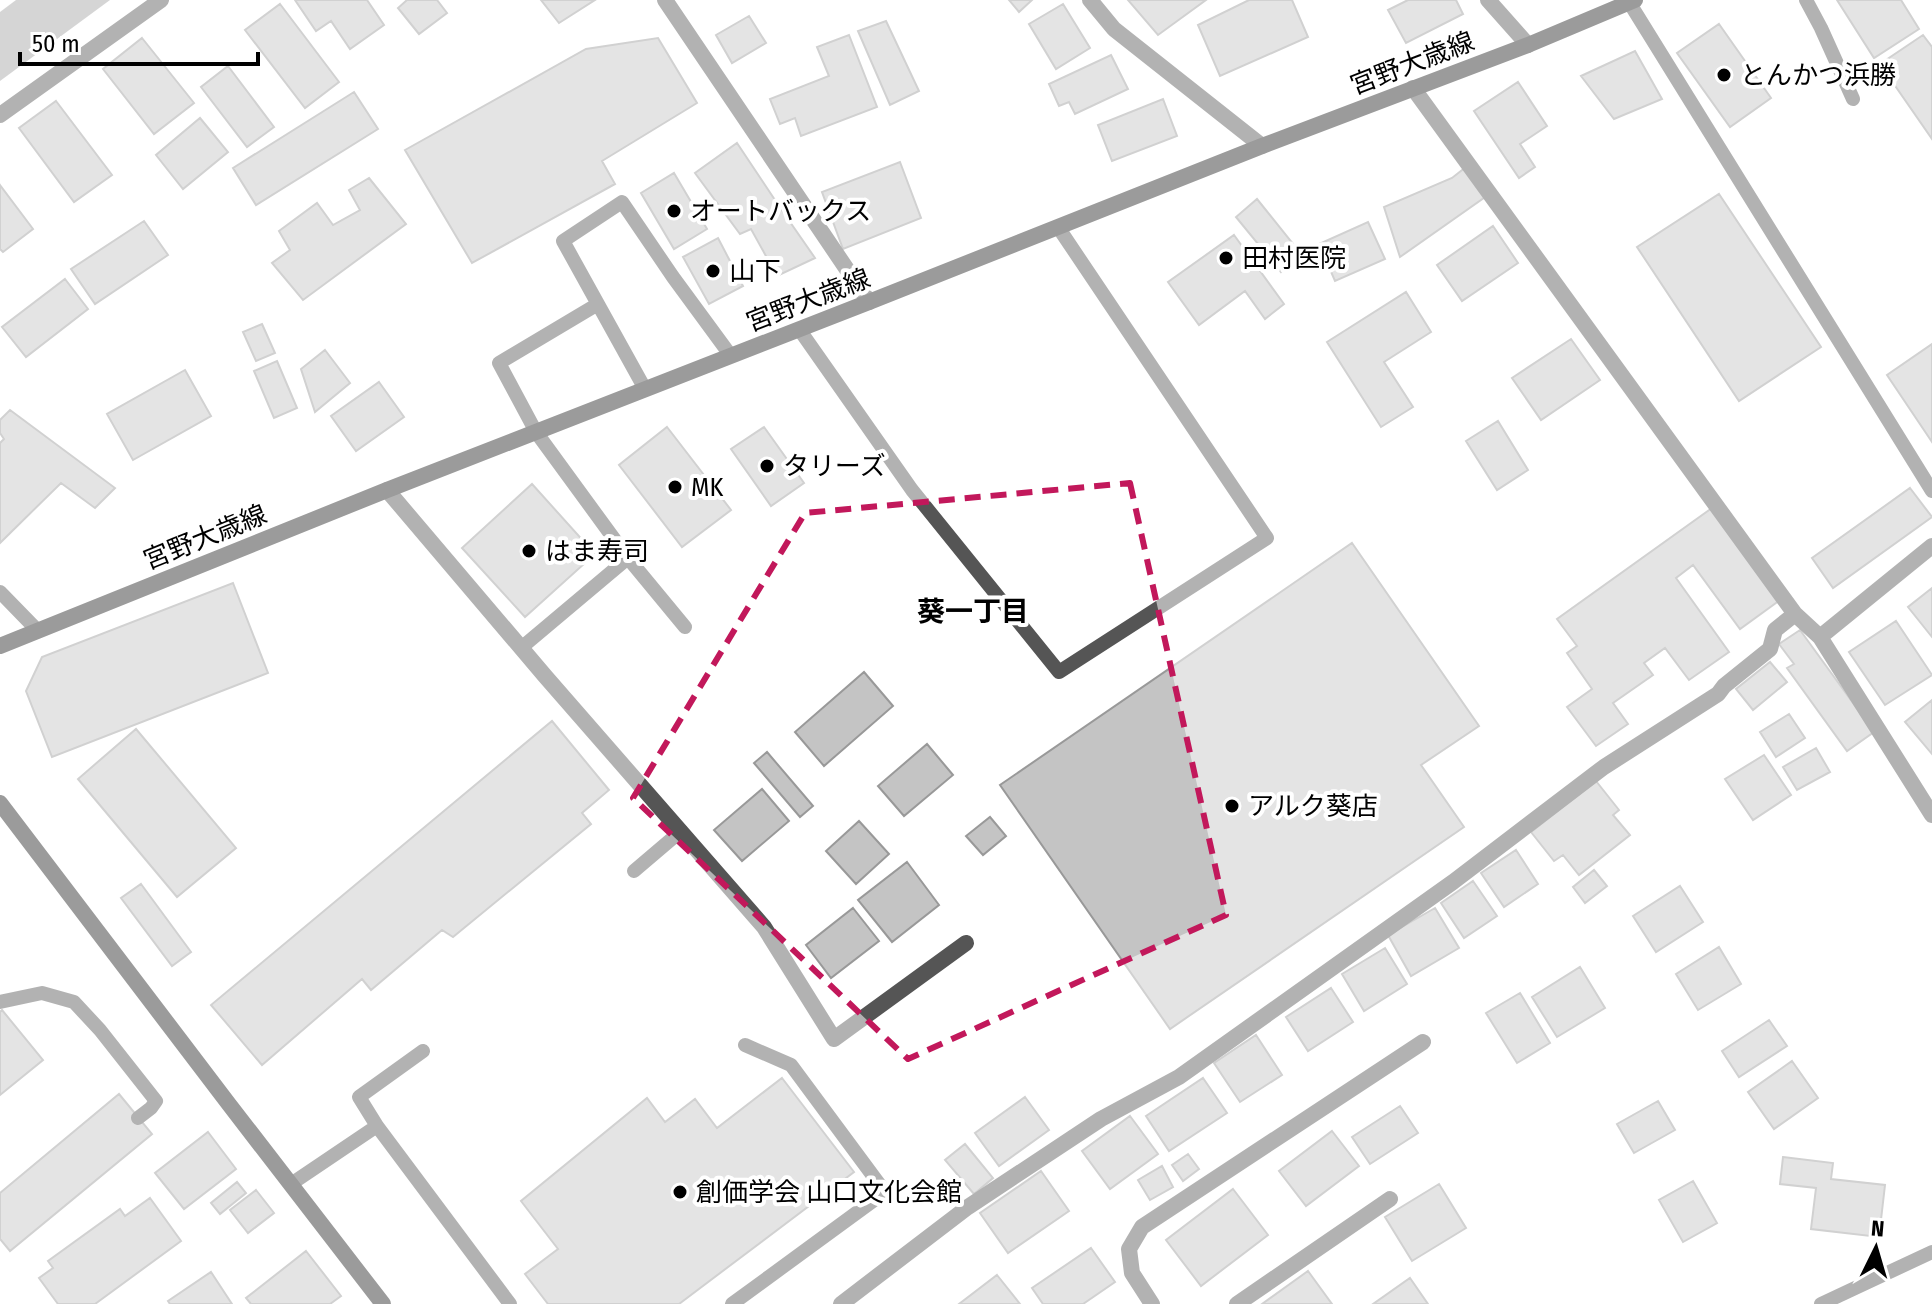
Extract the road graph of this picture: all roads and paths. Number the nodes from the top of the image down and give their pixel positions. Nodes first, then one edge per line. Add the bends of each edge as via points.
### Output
1 (161, 0) edge
2 (665, 0) edge
3 (1090, 0) edge
4 (1488, 0) edge
5 (1806, 0) edge
6 (1632, 1) edge
7 (1528, 45) junction
8 (1413, 88) junction
9 (1853, 99) dead end
10 (0, 115) edge
11 (1262, 146) junction
12 (1058, 227) junction
13 (869, 302) junction
14 (598, 304) junction
15 (799, 329) junction
16 (731, 356) junction
17 (645, 389) junction
18 (536, 432) junction
19 (387, 490) junction
20 (1932, 491) edge
21 (1932, 546) edge
22 (628, 558) junction
23 (0, 592) edge
24 (1795, 614) junction
25 (685, 627) dead end
26 (38, 631) junction
27 (1820, 637) junction
28 (0, 646) edge
29 (521, 648) junction
30 (0, 803) edge
31 (1932, 815) edge
32 (681, 831) junction
33 (634, 871) dead end
34 (966, 943) dead end
35 (0, 1002) edge
36 (1423, 1042) dead end
37 (745, 1045) dead end
38 (423, 1051) dead end
39 (138, 1118) dead end
40 (377, 1126) junction
41 (291, 1184) junction
42 (1390, 1199) dead end
43 (1932, 1252) edge
44 (383, 1304) edge
45 (510, 1304) edge
46 (732, 1304) edge
47 (841, 1304) edge
48 (1152, 1304) edge
49 (1237, 1304) edge
50 (1821, 1304) edge

1 - 10 street
2 - 13 street
3 - 11 street via 1114,29
4 - 7 street
5 - 9 lane
6 - 7 main road, 宮野大歳線
6 - 20 lane
7 - 8 main road, 宮野大歳線
8 - 11 main road, 宮野大歳線
8 - 24 street
11 - 12 main road, 宮野大歳線
12 - 13 main road, 宮野大歳線
12 - 15 lane via 1267,538 1059,672 912,490
13 - 15 main road, 宮野大歳線
14 - 16 lane via 563,241 622,202
14 - 17 lane
14 - 18 lane via 499,363
15 - 16 main road, 宮野大歳線
16 - 17 main road, 宮野大歳線
17 - 18 main road, 宮野大歳線
18 - 19 main road, 宮野大歳線
18 - 22 lane
19 - 26 main road, 宮野大歳線
19 - 29 street
21 - 27 street
22 - 25 lane
22 - 29 lane
23 - 26 lane
24 - 27 street
24 - 47 street via 1775,630 1770,649 1718,694 1604,767 1179,1077 1101,1119 968,1207
26 - 28 main road, 宮野大歳線
27 - 31 street
29 - 32 street
30 - 41 main road
32 - 33 lane
32 - 34 street via 764,927 834,1039
35 - 39 lane via 42,993 74,1002 156,1101
36 - 48 street via 1142,1227 1129,1249 1132,1273
37 - 46 lane via 791,1065 885,1192
38 - 40 lane via 359,1097
40 - 41 lane
40 - 45 lane
41 - 44 main road
42 - 49 street
43 - 50 lane

